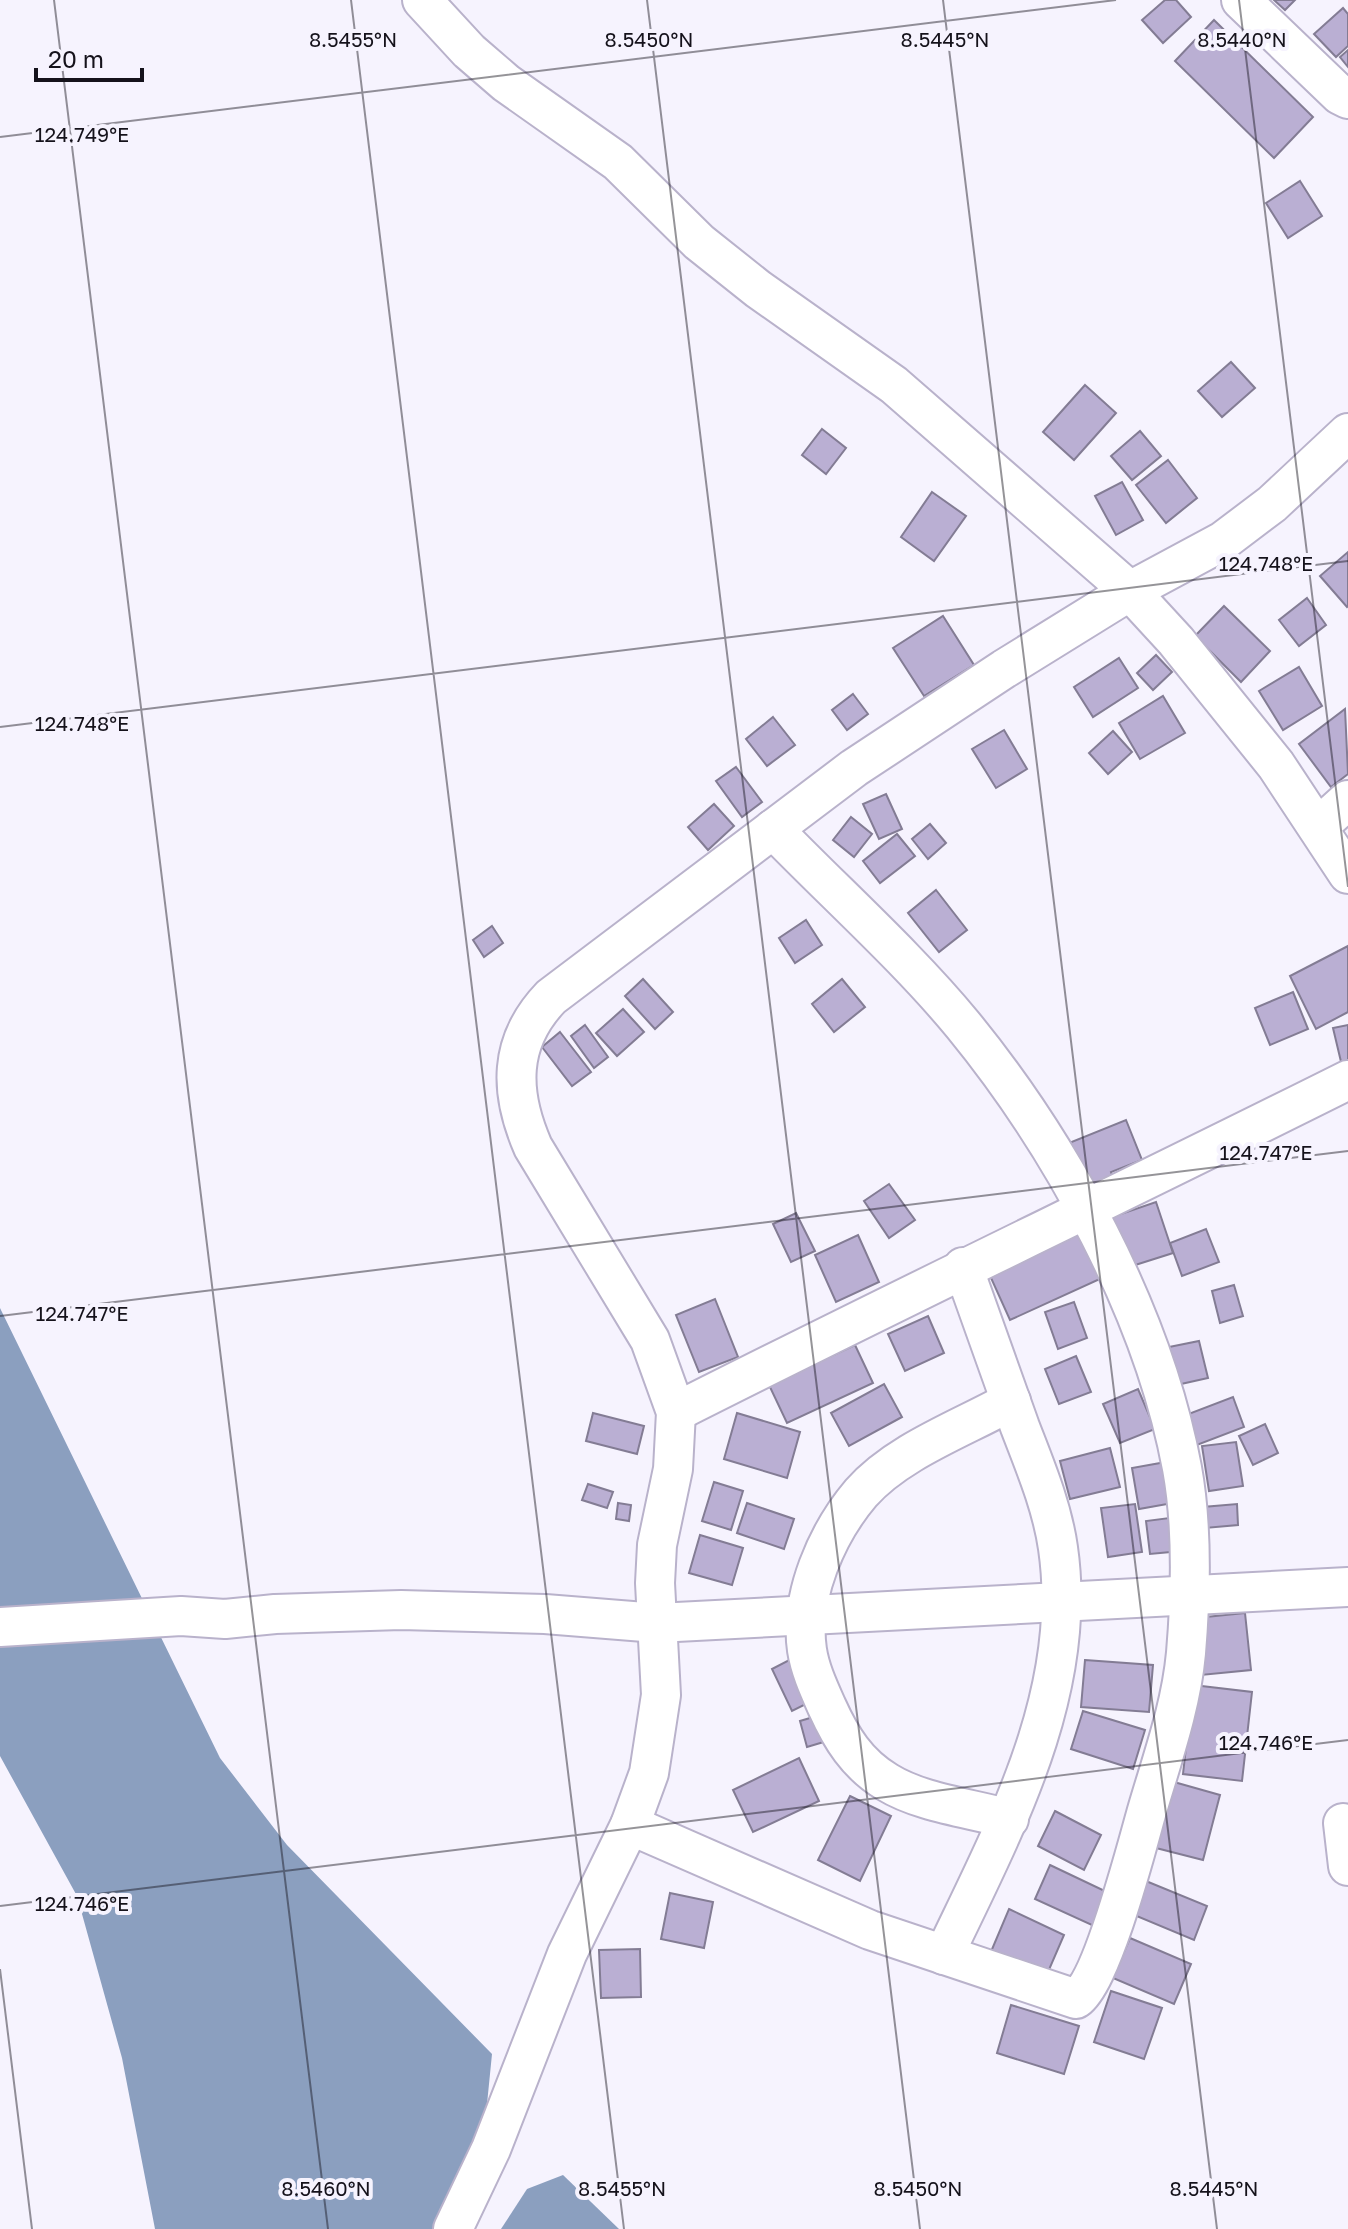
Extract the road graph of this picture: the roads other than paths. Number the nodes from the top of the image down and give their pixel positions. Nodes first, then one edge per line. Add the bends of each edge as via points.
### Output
1 (422, 0) edge
2 (1241, 0) edge
3 (1348, 99) edge
4 (1348, 433) edge
5 (1130, 591) junction
6 (1348, 800) edge
7 (1318, 827) junction
8 (773, 829) junction
9 (1348, 874) edge
10 (1348, 1080) edge
11 (1085, 1211) junction
12 (963, 1267) junction
13 (1011, 1401) junction
14 (676, 1412) junction
15 (1348, 1587) edge
16 (1188, 1594) junction
17 (1062, 1599) junction
18 (807, 1616) junction
19 (657, 1623) junction
20 (0, 1627) edge
21 (1009, 1819) junction
22 (1343, 1823) dead end
23 (630, 1825) junction
24 (1348, 1866) edge
25 (944, 1955) junction
26 (453, 2229) edge

1 - 5 street via 506,83 618,162 699,242 758,289 894,385
2 - 3 street
4 - 5 street via 1223,541
5 - 7 street via 1226,702
5 - 8 street via 854,768
6 - 7 street
7 - 9 street
8 - 11 street via 960,1022 1036,1125
8 - 14 street via 551,997 532,1017 517,1064 522,1122 533,1147 650,1340
10 - 11 street
11 - 12 street
11 - 16 street via 1134,1314 1170,1417 1188,1514
12 - 13 street
12 - 14 street
13 - 17 street via 1046,1499 1058,1547
13 - 18 street via 886,1471 863,1492 826,1550
14 - 19 street via 673,1469 657,1545
15 - 16 street
16 - 17 street
16 - 25 street via 1186,1655 1168,1738 1127,1881 1083,1994 1066,1998
17 - 18 street
17 - 21 street via 1048,1702
18 - 19 street
18 - 21 street via 814,1677 846,1745 866,1767 910,1793
19 - 20 street via 401,1610
19 - 23 street via 657,1737
21 - 25 street
22 - 24 street
23 - 25 street via 824,1912
23 - 26 street via 567,1954 491,2149

